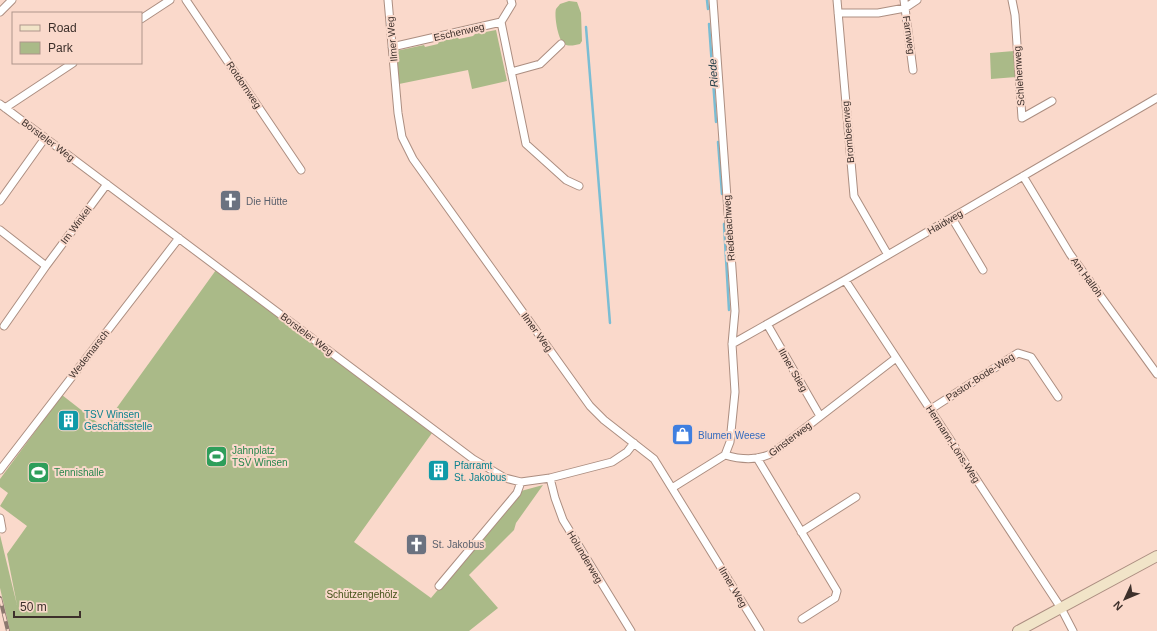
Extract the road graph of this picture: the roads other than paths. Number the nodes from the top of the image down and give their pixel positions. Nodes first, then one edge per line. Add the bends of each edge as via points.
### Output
1 (12, 0) edge
2 (170, 0) edge
3 (186, 0) edge
4 (388, 0) edge
5 (511, 0) edge
6 (713, 0) edge
7 (837, 0) edge
8 (904, 0) edge
9 (917, 0) edge
10 (1012, 0) edge
11 (905, 8) junction
12 (0, 12) edge
13 (838, 13) junction
14 (142, 18) edge
15 (501, 22) junction
16 (561, 44) dead end
17 (392, 47) junction
18 (71, 64) edge
19 (913, 70) dead end
20 (511, 72) junction
21 (1157, 98) edge
22 (1052, 101) dead end
23 (2, 106) edge
24 (45, 138) junction
25 (301, 170) dead end
26 (1023, 176) junction
27 (107, 184) junction
28 (579, 186) dead end
29 (0, 201) edge
30 (952, 218) junction
31 (0, 230) edge
32 (179, 238) junction
33 (888, 255) junction
34 (46, 266) junction
35 (982, 270) dead end
36 (845, 280) junction
37 (767, 324) junction
38 (4, 326) dead end
39 (732, 344) junction
40 (896, 358) junction
41 (1157, 374) edge
42 (1058, 398) dead end
43 (931, 409) junction
44 (820, 416) junction
45 (634, 443) junction
46 (725, 455) junction
47 (757, 458) junction
48 (0, 470) edge
49 (550, 478) junction
50 (521, 482) junction
51 (672, 488) junction
52 (856, 497) dead end
53 (0, 518) edge
54 (2, 529) dead end
55 (801, 532) junction
56 (1157, 556) edge
57 (439, 586) dead end
58 (1061, 608) junction
59 (802, 619) dead end
60 (631, 631) edge
61 (760, 631) edge
62 (1018, 631) edge
63 (1073, 631) edge

1 - 12 street
2 - 14 street
3 - 25 street, Rotdornweg
4 - 17 street, Ilmer Weg
5 - 15 street via 512,4
6 - 39 street, Riedebachweg via 735,311
7 - 13 street, Brombeerweg
8 - 11 street, Farnweg
9 - 11 street
10 - 22 street, Schlehenweg via 1022,118
11 - 13 street via 878,13
11 - 19 street, Farnweg
13 - 33 street, Brombeerweg via 854,196
15 - 17 street, Eschenweg
15 - 20 street
16 - 20 street via 540,64
17 - 45 street, Ilmer Weg via 402,138 413,159 590,406
18 - 23 street
20 - 28 street via 526,144 566,180
21 - 26 street, Haidweg
23 - 24 street, Borsteler Weg
24 - 27 street, Borsteler Weg
24 - 29 street
26 - 30 street, Haidweg
26 - 41 street, Am Halloh via 1070,254
27 - 32 street, Borsteler Weg
27 - 34 street, Im Winkel
30 - 33 street, Haidweg
30 - 35 street
31 - 34 street
32 - 48 street, Wedemarsch
32 - 50 street, Borsteler Weg via 473,459 505,478
33 - 36 street, Haidweg
34 - 38 street, Im Winkel
36 - 37 street, Haidweg
36 - 40 street, Hermann-Löns-Weg
37 - 39 street, Haidweg
37 - 44 street, Ilmer Stieg
39 - 46 street, Riedebachweg via 735,392 730,442
40 - 43 street, Hermann-Löns-Weg
40 - 44 street, Ginsterweg
42 - 43 street, Pastor-Bode-Weg via 1031,357 1018,353
43 - 58 street, Hermann-Löns-Weg
44 - 47 street, Ginsterweg via 774,452 766,457
45 - 49 street, Borsteler Weg via 612,462
45 - 51 street, Ilmer Weg via 654,459
46 - 47 street, Ginsterweg
46 - 51 street
47 - 55 street
49 - 50 street, Borsteler Weg
49 - 60 street, Holunderweg via 563,520
50 - 57 street via 517,493
51 - 61 street, Ilmer Weg
52 - 55 street
53 - 54 street
55 - 59 street via 837,591 835,598
56 - 58 main road
58 - 62 main road
58 - 63 street, Hermann-Löns-Weg

